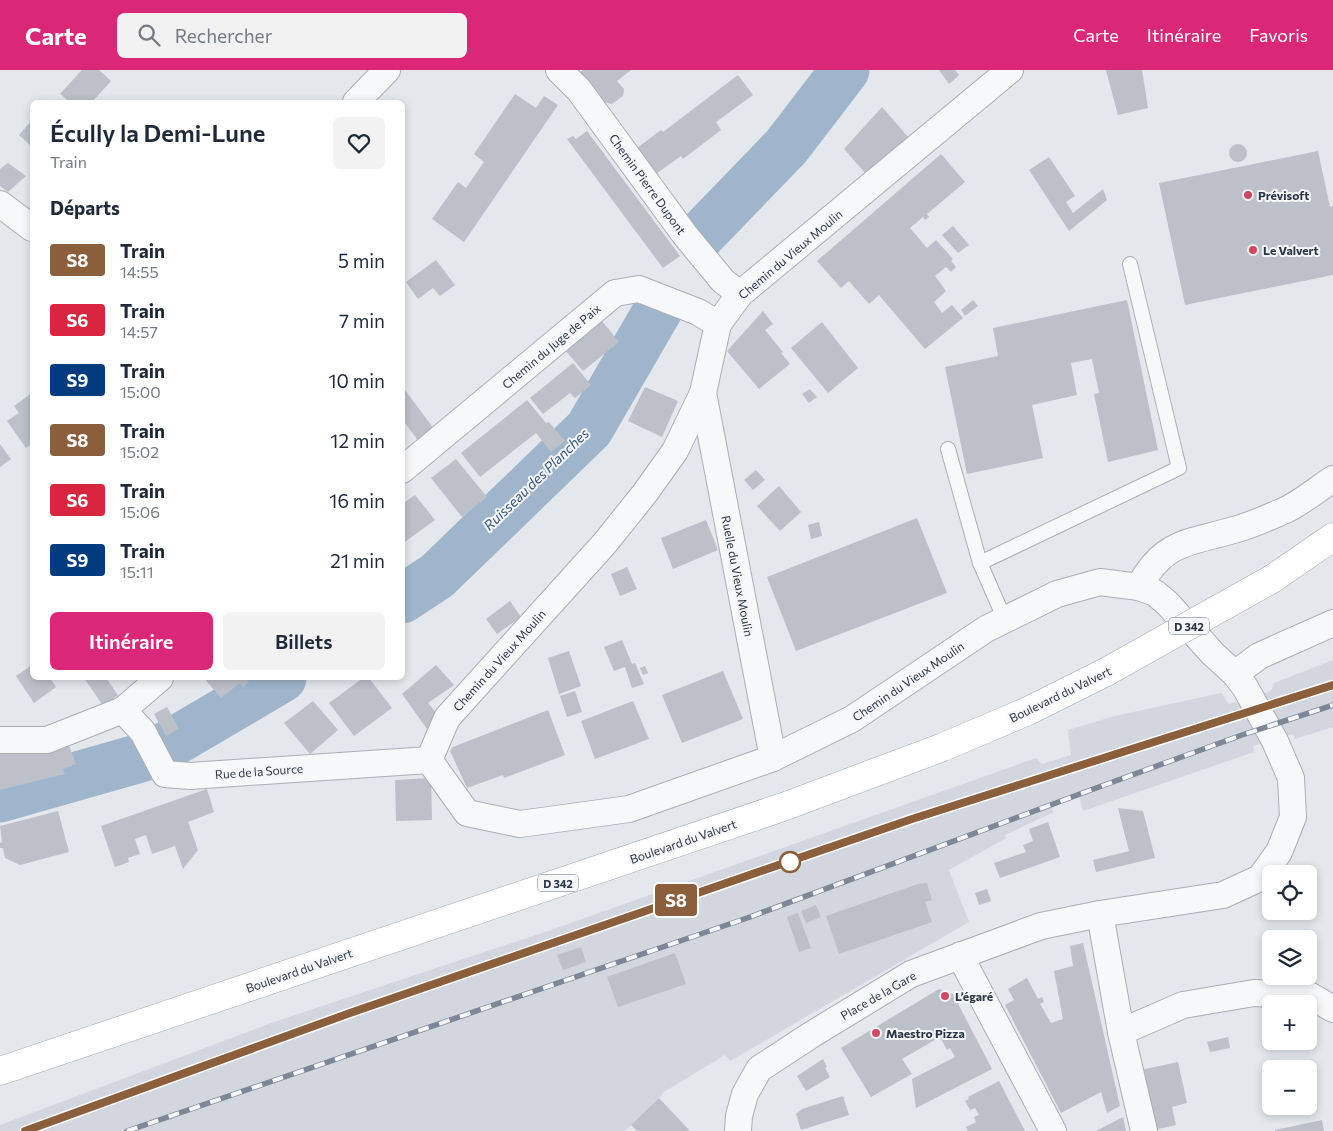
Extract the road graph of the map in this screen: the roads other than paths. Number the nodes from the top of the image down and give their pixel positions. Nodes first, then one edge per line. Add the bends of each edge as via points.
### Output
1 (387, 70) edge
2 (559, 70) edge
3 (1010, 70) edge
4 (358, 100) edge
5 (0, 204) edge
6 (30, 226) edge
7 (1130, 264) dead end
8 (731, 287) junction
9 (708, 318) junction
10 (703, 393) junction
11 (948, 449) dead end
12 (405, 468) edge
13 (1333, 479) edge
14 (1333, 537) edge
15 (980, 563) junction
16 (1139, 587) junction
17 (1005, 620) junction
18 (1333, 623) edge
19 (1235, 674) junction
20 (158, 680) edge
21 (123, 710) junction
22 (0, 740) edge
23 (773, 758) junction
24 (430, 760) junction
25 (1100, 914) junction
26 (961, 955) junction
27 (1333, 1008) edge
28 (1121, 1032) junction
29 (0, 1071) edge
30 (738, 1131) edge
31 (1053, 1131) edge
32 (1144, 1131) edge

1 - 4 street
2 - 8 street, Chemin Pierre Dupont via 579,90 685,234
3 - 8 street, Chemin du Vieux Moulin
5 - 6 street
7 - 15 lane via 1183,467
8 - 9 street, Chemin du Vieux Moulin
9 - 10 street, Chemin du Vieux Moulin
9 - 12 street, Chemin du Juge de Paix via 639,289 615,293
10 - 23 street, Ruelle du Vieux Moulin
10 - 24 street, Chemin du Vieux Moulin via 675,451 645,493 605,543 448,718
11 - 15 lane
13 - 16 street via 1284,511 1238,529 1183,543 1158,559
14 - 29 main road, Boulevard du Valvert / D 342, bridge via 1272,579 1106,672 1028,711 943,747 783,807
15 - 17 lane
16 - 17 street, Chemin du Vieux Moulin via 1100,582 1058,594
16 - 19 street, Chemin du Vieux Moulin via 1156,593
17 - 23 street, Chemin du Vieux Moulin via 986,629 852,719
18 - 19 street via 1259,656
19 - 25 street, Place de la Gare via 1275,740 1291,778 1293,817 1278,852 1260,878 1223,895
20 - 21 street
21 - 22 street via 47,740
21 - 24 street, Rue de la Source via 143,732 165,774 190,776
23 - 24 street, Chemin du Vieux Moulin via 629,809 520,824 467,813
25 - 26 street, Place de la Gare via 1041,926
25 - 28 street
26 - 30 street, Place de la Gare via 911,974 769,1062 759,1070 745,1094
26 - 31 street
27 - 28 street via 1308,995 1254,993 1183,1005
28 - 32 street

